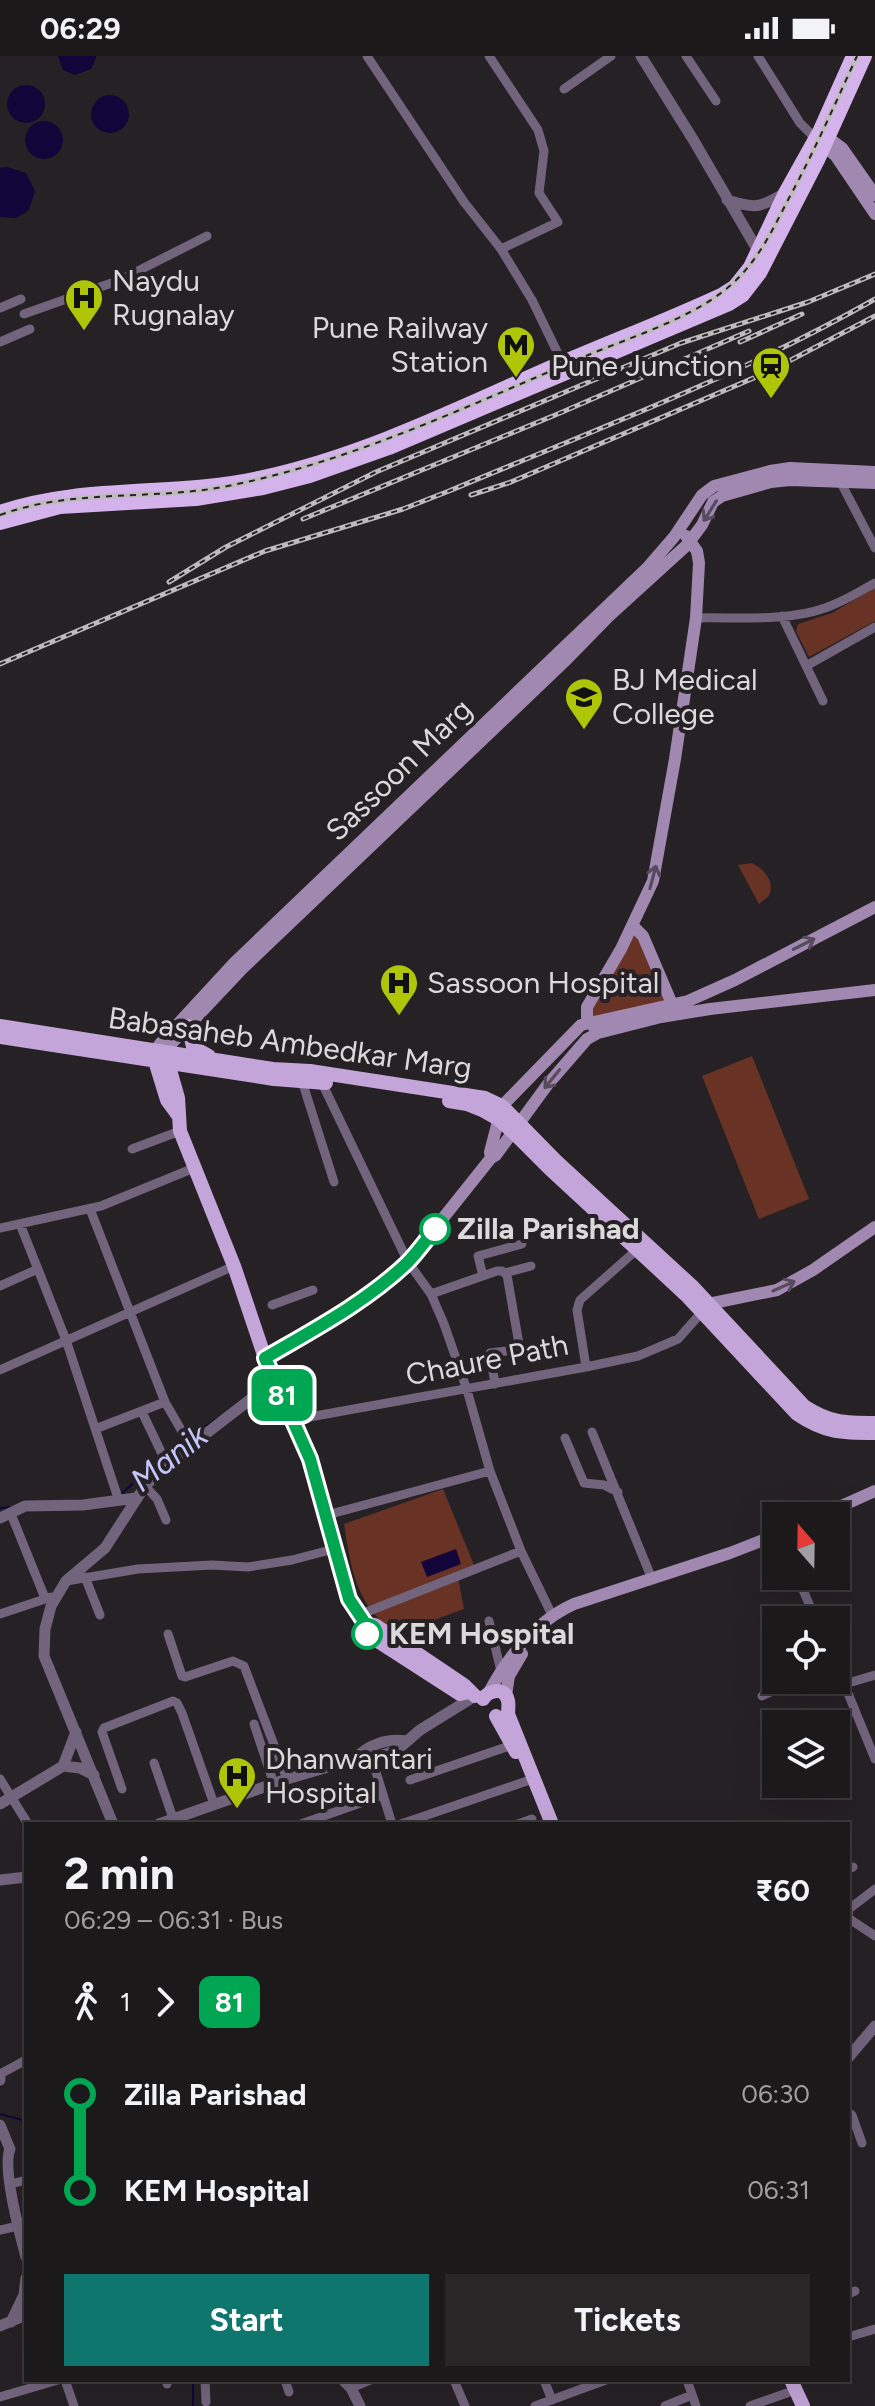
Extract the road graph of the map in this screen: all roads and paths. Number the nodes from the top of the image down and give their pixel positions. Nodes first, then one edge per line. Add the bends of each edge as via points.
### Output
1 (367, 56) edge
2 (489, 56) edge
3 (611, 56) edge
4 (641, 56) edge
5 (686, 56) edge
6 (758, 56) edge
7 (853, 56) edge
8 (865, 56) edge
9 (564, 89) dead end
10 (716, 101) dead end
11 (822, 138) junction
12 (785, 193) junction
13 (875, 195) edge
14 (727, 200) junction
15 (875, 214) edge
16 (207, 236) dead end
17 (501, 249) junction
18 (758, 251) junction
19 (21, 299) dead end
20 (0, 308) edge
21 (24, 314) dead end
22 (30, 329) dead end
23 (0, 342) edge
24 (562, 362) junction
25 (875, 472) edge
26 (841, 483) junction
27 (875, 483) edge
28 (0, 512) edge
29 (0, 523) edge
30 (679, 528) junction
31 (691, 540) junction
32 (875, 548) edge
33 (652, 570) junction
34 (875, 583) edge
35 (782, 616) junction
36 (696, 618) junction
37 (875, 627) edge
38 (806, 666) junction
39 (823, 701) dead end
40 (875, 907) edge
41 (633, 926) junction
42 (735, 980) junction
43 (875, 990) edge
44 (672, 1004) junction
45 (748, 1004) junction
46 (590, 1021) junction
47 (0, 1026) edge
48 (188, 1026) junction
49 (598, 1033) junction
50 (0, 1037) edge
51 (161, 1056) junction
52 (218, 1061) junction
53 (302, 1081) junction
54 (322, 1083) junction
55 (500, 1113) junction
56 (180, 1124) junction
57 (517, 1128) junction
58 (132, 1149) dead end
59 (491, 1158) junction
60 (194, 1168) junction
61 (334, 1182) dead end
62 (90, 1209) junction
63 (20, 1224) junction
64 (875, 1227) edge
65 (0, 1228) edge
66 (522, 1244) dead end
67 (642, 1245) junction
68 (408, 1262) junction
69 (234, 1266) junction
70 (531, 1266) dead end
71 (38, 1269) junction
72 (505, 1273) junction
73 (483, 1276) junction
74 (0, 1286) edge
75 (313, 1290) dead end
76 (431, 1294) junction
77 (272, 1305) dead end
78 (705, 1308) junction
79 (131, 1313) junction
80 (66, 1340) junction
81 (265, 1358) junction
82 (586, 1367) junction
83 (0, 1370) edge
84 (274, 1381) junction
85 (495, 1384) junction
86 (467, 1390) junction
87 (165, 1402) junction
88 (142, 1412) junction
89 (302, 1418) junction
90 (875, 1423) edge
91 (95, 1429) junction
92 (592, 1432) dead end
93 (875, 1433) edge
94 (565, 1438) dead end
95 (188, 1442) junction
96 (164, 1457) dead end
97 (490, 1471) junction
98 (145, 1486) junction
99 (875, 1491) edge
100 (618, 1492) junction
101 (117, 1497) junction
102 (136, 1498) junction
103 (875, 1498) edge
104 (850, 1502) edge
105 (850, 1510) edge
106 (333, 1514) junction
107 (6, 1516) edge
108 (166, 1520) dead end
109 (762, 1540) edge
110 (762, 1548) edge
111 (334, 1549) junction
112 (521, 1551) junction
113 (85, 1577) junction
114 (652, 1579) junction
115 (66, 1581) junction
116 (58, 1595) junction
117 (45, 1598) junction
118 (0, 1614) edge
119 (100, 1615) dead end
120 (552, 1615) junction
121 (362, 1619) junction
122 (489, 1621) dead end
123 (168, 1634) dead end
124 (509, 1659) junction
125 (875, 1675) edge
126 (850, 1682) edge
127 (766, 1694) edge
128 (849, 1694) edge
129 (479, 1695) junction
130 (762, 1696) dead end
131 (503, 1707) junction
132 (254, 1724) dead end
133 (76, 1732) junction
134 (406, 1741) junction
135 (512, 1745) junction
136 (355, 1759) junction
137 (372, 1759) junction
138 (875, 1759) edge
139 (154, 1763) dead end
140 (63, 1766) junction
141 (94, 1775) junction
142 (0, 1779) edge
143 (287, 1779) junction
144 (410, 1780) dead end
145 (527, 1781) junction
146 (274, 1784) junction
147 (122, 1789) dead end
148 (383, 1795) junction
149 (11, 1797) junction
150 (0, 1804) edge
151 (214, 1804) junction
152 (174, 1821) edge
153 (538, 1821) edge
154 (27, 1822) edge
155 (112, 1822) edge
156 (307, 1822) edge
157 (391, 1822) edge
158 (407, 1822) edge
159 (551, 1822) edge
160 (24, 1877) edge
161 (0, 1880) edge
162 (875, 1889) edge
163 (850, 1908) edge
164 (850, 1917) edge
165 (875, 1936) edge
166 (875, 2026) edge
167 (850, 2056) edge
168 (24, 2061) edge
169 (0, 2077) edge
170 (850, 2114) edge
171 (0, 2125) edge
172 (862, 2143) dead end
173 (24, 2181) edge
174 (11, 2184) junction
175 (20, 2218) edge
176 (0, 2230) edge
177 (24, 2244) edge
178 (24, 2295) edge
179 (6, 2324) edge
180 (875, 2329) edge
181 (850, 2336) edge
182 (51, 2382) edge
183 (66, 2382) edge
184 (205, 2382) edge
185 (286, 2382) edge
186 (455, 2382) edge
187 (545, 2382) edge
188 (597, 2382) edge
189 (688, 2382) edge
190 (347, 2384) edge
191 (789, 2390) edge
192 (289, 2392) dead end
193 (692, 2395) junction
194 (0, 2397) edge
195 (552, 2400) junction
196 (206, 2402) dead end
197 (74, 2406) edge
198 (360, 2406) edge
199 (465, 2406) edge
200 (535, 2406) edge
201 (665, 2406) edge
202 (696, 2406) edge
203 (750, 2406) edge
204 (803, 2406) edge

1 - 17 street
2 - 17 street via 538,130 544,151 539,193 558,222
3 - 9 street
4 - 14 street
5 - 10 street
6 - 11 street via 800,123
7 - 11 highway
8 - 11 highway
11 - 12 highway
11 - 13 main road via 842,148
11 - 15 main road
11 - 29 highway via 760,273 729,304 389,448 310,476 196,499 60,507
12 - 14 street via 757,207
12 - 18 highway
14 - 18 street
16 - 21 street via 120,280
17 - 24 street
18 - 24 highway via 734,287
19 - 20 street
22 - 23 street
24 - 28 highway via 385,439 279,474 184,489 58,497
25 - 30 main road, Sassoon Marg via 790,468 714,486
26 - 27 main road
26 -> 31 main road, Sassoon Marg via 790,480 737,491 713,502
26 - 32 street
30 - 31 main road
30 - 33 main road, Sassoon Marg
31 - 33 main road, Sassoon Marg
31 - 36 main road via 699,563
33 - 48 main road, Sassoon Marg
33 - 51 main road, Sassoon Marg via 234,963
34 - 35 street via 826,608
35 - 36 street
35 - 38 street
41 -> 36 main road via 653,881
37 - 38 street
38 - 39 street
42 -> 40 main road
41 - 44 main road via 653,955
41 - 46 main road via 587,1007
42 - 44 main road
42 - 45 main road via 734,995
43 - 45 main road
44 - 46 main road
45 - 49 main road
46 - 49 main road
46 - 55 main road via 573,1030
47 - 51 main road, Babasaheb Ambedkar Marg
48 - 51 main road, Sassoon Marg
48 - 52 main road via 193,1047
49 -> 57 main road via 567,1062
50 - 51 main road, Babasaheb Ambedkar Marg
51 - 52 main road, Babasaheb Ambedkar Marg
51 - 53 main road, Babasaheb Ambedkar Marg
51 - 56 main road via 178,1098
52 - 55 main road, Babasaheb Ambedkar Marg via 466,1094 485,1098
53 - 54 main road, Babasaheb Ambedkar Marg
53 - 61 street
54 - 55 main road, Babasaheb Ambedkar Marg
54 - 68 street
55 - 57 main road, Babasaheb Ambedkar Marg
55 - 59 main road
56 - 58 street
56 - 60 main road
57 - 59 main road
57 - 67 main road, Babasaheb Ambedkar Marg
59 - 68 main road
60 - 62 street
60 - 69 main road
62 - 63 street
62 - 79 street
63 - 65 street
63 - 71 street
78 -> 64 main road via 777,1290
66 - 73 street via 478,1256
67 - 78 main road, Babasaheb Ambedkar Marg
67 - 82 street, Chaure Path via 580,1300
68 - 76 street
68 - 81 main road via 331,1319
69 - 79 street
69 - 81 main road
70 - 72 street
71 - 74 street
71 - 80 street
72 - 73 street
72 - 85 street via 519,1344 514,1350 490,1353
73 - 76 street
75 - 77 street
76 - 86 street
78 - 82 street via 678,1339 638,1356
78 - 90 main road, Babasaheb Ambedkar Marg via 821,1418
78 - 93 main road, Babasaheb Ambedkar Marg via 797,1414 839,1433
79 - 80 street
79 - 87 street
80 - 83 street
80 - 91 street
81 - 84 main road
82 - 85 street, Chaure Path
84 - 89 main road
84 - 95 street
85 - 86 street, Chaure Path
86 - 89 street, Chaure Path
86 - 97 street
87 - 88 street
87 - 95 street
88 - 91 street
88 - 96 street
89 - 106 main road via 320,1487
91 - 101 street
92 - 100 street
94 - 100 street via 584,1483
95 - 98 street
97 - 106 street
97 - 112 street
98 - 102 street
98 - 108 street
99 - 104 main road
100 - 114 street
101 - 102 street
101 - 107 street via 25,1506
102 - 115 street via 105,1548
103 - 105 main road
106 - 111 main road
107 - 117 street
109 - 114 main road
110 - 124 main road via 570,1610
111 - 113 street via 248,1567 166,1567
111 - 121 main road via 349,1599
112 - 120 street
112 - 121 street
113 - 115 street
113 - 119 street
114 - 120 main road
115 - 116 street
116 - 117 street
116 - 133 street via 45,1629 44,1656
117 - 118 street
120 - 124 main road
121 - 129 main road
122 - 124 street
123 - 143 street via 182,1676 233,1661 244,1666
124 - 129 main road
124 - 131 main road
125 - 126 street
127 - 130 street
128 - 138 street
129 - 131 main road via 485,1711
129 - 131 main road via 497,1690
129 - 134 street
131 - 135 main road
131 - 159 main road
132 - 146 street
133 - 140 street
133 - 141 street
134 - 136 street via 393,1739 363,1750
134 - 137 street
135 - 144 street
135 - 145 main road
136 - 137 street
136 - 143 street
137 - 148 street
139 - 152 street
140 - 141 street
140 - 149 street
141 - 155 street
142 - 149 street
143 - 146 street
145 - 153 main road
145 - 158 street
146 - 151 street
147 - 151 street via 104,1728 173,1701
148 - 156 street
148 - 157 street
149 - 150 street
149 - 154 street
151 - 152 street
160 - 161 street
162 - 163 street
164 - 165 street
166 - 167 street
168 - 169 street
170 - 172 street
171 - 174 street via 10,2149 6,2157
173 - 174 street
174 - 175 street
175 - 176 street
175 - 177 street
178 - 179 street
180 - 181 street
182 - 194 street
183 - 197 street
184 - 196 street
185 - 192 street
186 - 199 street
187 - 195 street
188 - 195 street
189 - 193 street
190 - 198 street
191 - 203 street
191 - 204 main road
193 - 201 street
193 - 202 street
195 - 200 street

